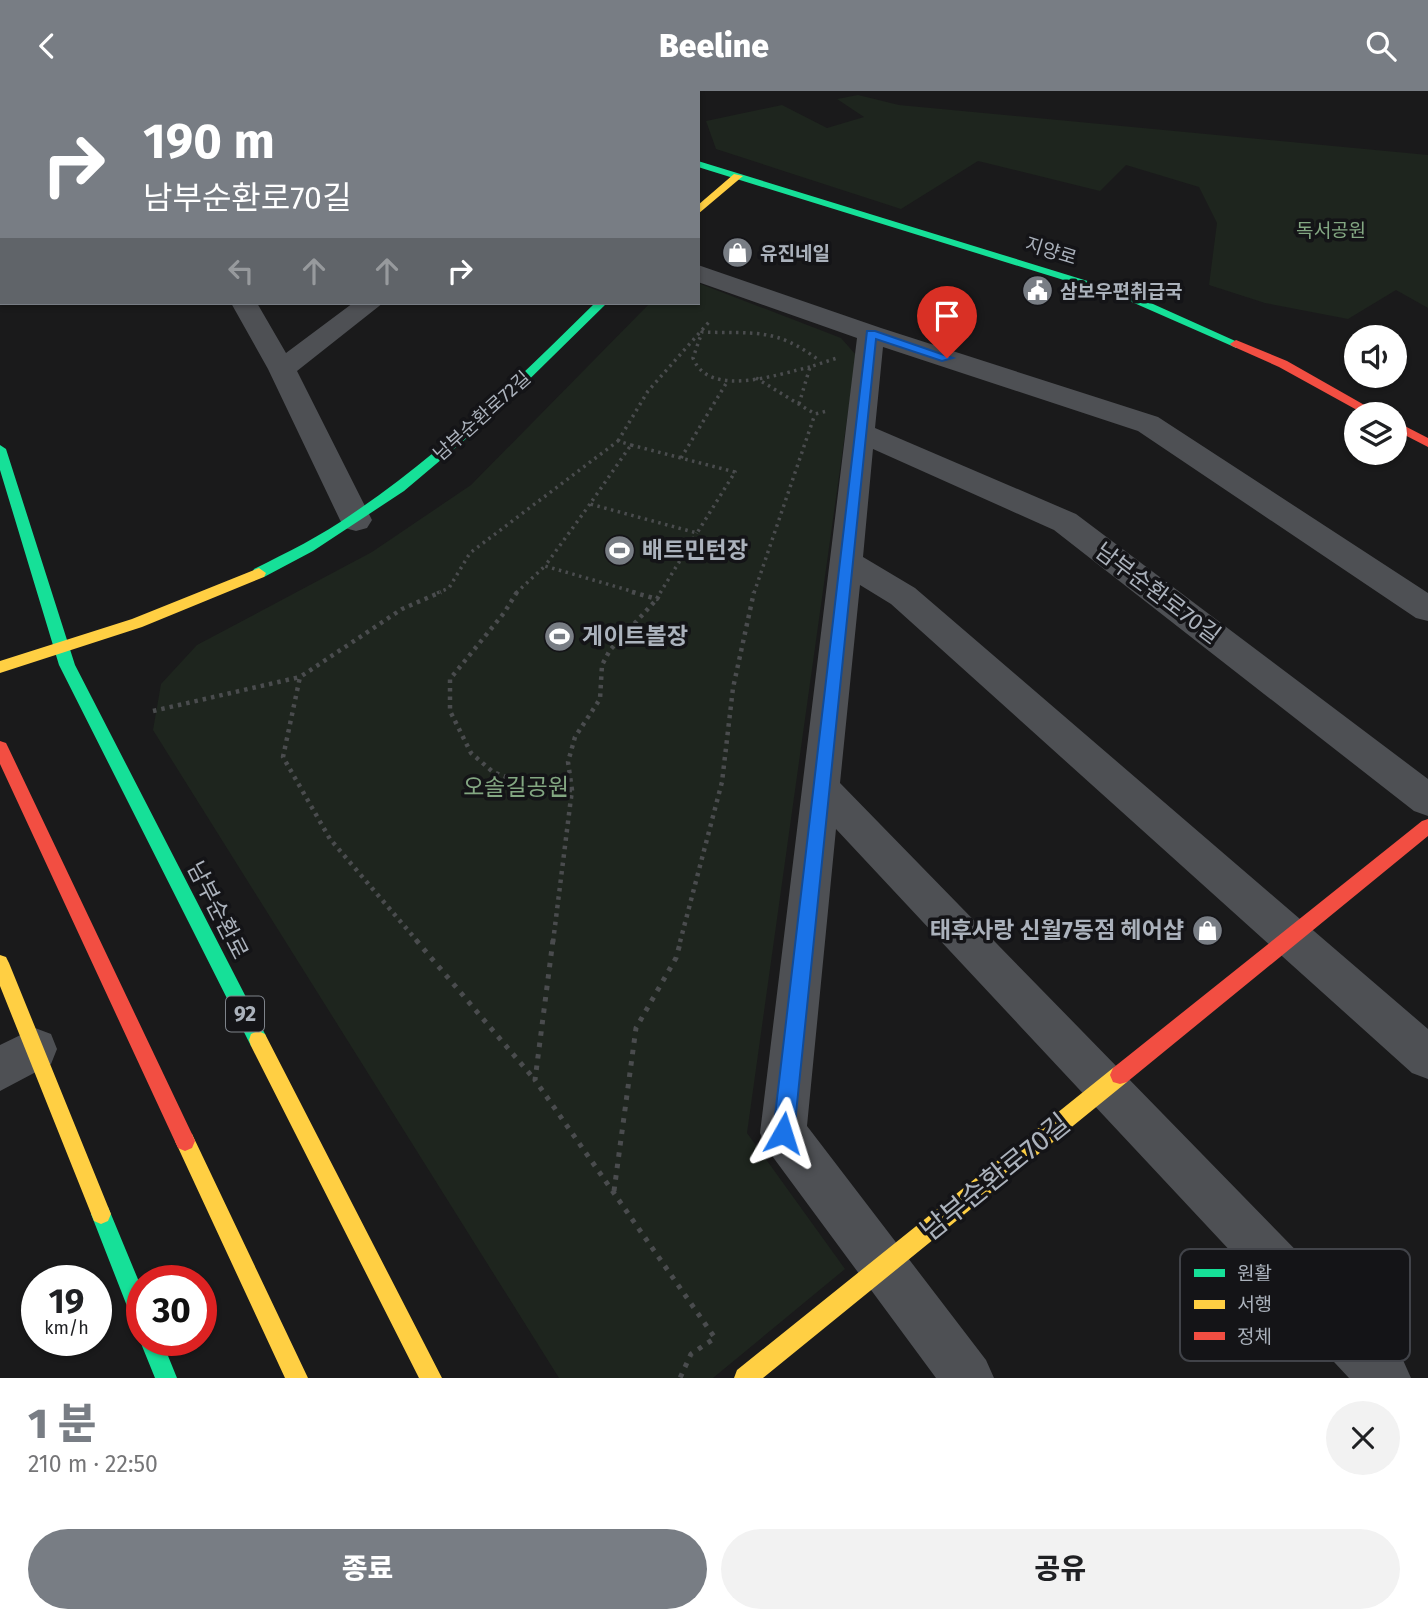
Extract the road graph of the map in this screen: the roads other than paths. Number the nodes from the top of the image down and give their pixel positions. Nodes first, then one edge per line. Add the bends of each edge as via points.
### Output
1 (700, 165) edge
2 (738, 176) junction
3 (700, 209) edge
4 (700, 274) edge
5 (245, 305) edge
6 (367, 305) edge
7 (599, 305) edge
8 (870, 346) junction
9 (282, 369) junction
10 (1352, 402) edge
11 (860, 432) junction
12 (1407, 432) edge
13 (1428, 443) edge
14 (0, 449) edge
15 (356, 520) junction
16 (846, 562) junction
17 (1428, 609) edge
18 (62, 649) junction
19 (0, 667) edge
20 (0, 747) edge
21 (822, 789) junction
22 (1428, 800) edge
23 (1428, 826) edge
24 (1291, 937) junction
25 (0, 963) edge
26 (1428, 1058) edge
27 (18, 1059) edge
28 (1106, 1087) junction
29 (1261, 1249) edge
30 (884, 1266) junction
31 (126, 1283) edge
32 (157, 1356) edge
33 (1369, 1361) edge
34 (166, 1378) edge
35 (298, 1378) edge
36 (431, 1378) edge
37 (746, 1378) edge
38 (968, 1378) edge
39 (1385, 1378) edge

1 - 2 main road, 지양로
2 - 3 main road
2 - 10 main road, 지양로 via 1129,297 1283,364
4 - 8 street
5 - 9 street
6 - 9 street
7 - 15 main road, 남부순환로72길 via 465,436
8 - 11 street
8 - 17 street via 1148,424
9 - 15 street
11 - 16 street
11 - 22 street, 남부순환로70길 via 1065,521
12 - 13 main road
14 - 18 main road, 남부순환로 / 92
15 - 18 main road, 남부순환로72길 via 246,580
16 - 21 street
16 - 24 street via 903,596
18 - 19 main road, 남부순환로72길
18 - 36 main road, 남부순환로 / 92
20 - 35 main road
21 - 28 street
21 - 30 street via 783,1133
23 - 24 main road, 남부순환로70길
24 - 26 street
24 - 28 main road, 남부순환로70길
25 - 27 main road
27 - 31 main road
28 - 29 street
28 - 30 main road, 남부순환로70길
30 - 37 main road, 남부순환로70길
30 - 38 street
32 - 34 main road
33 - 39 street

